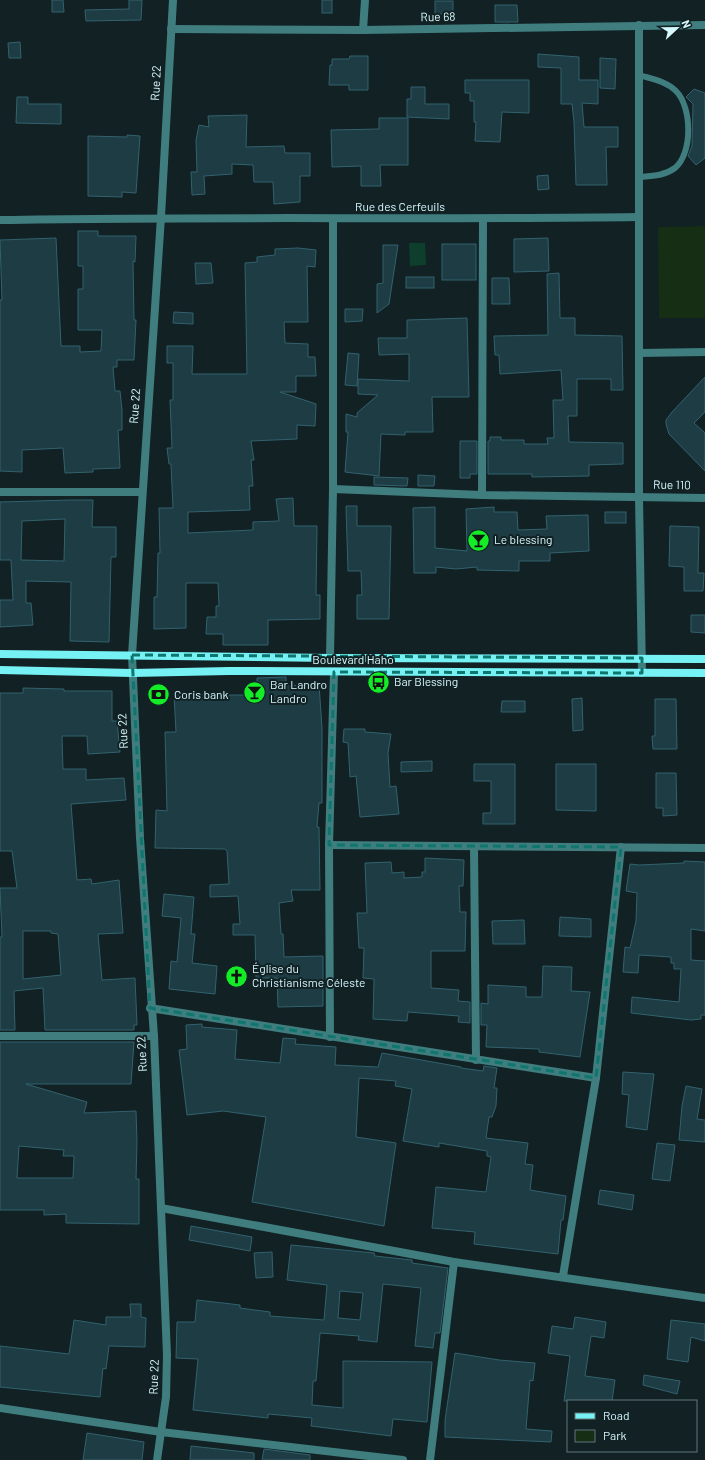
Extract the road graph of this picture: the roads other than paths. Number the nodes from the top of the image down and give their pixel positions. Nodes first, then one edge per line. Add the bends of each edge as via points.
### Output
1 (173, 0) edge
2 (365, 0) edge
3 (639, 25) junction
4 (705, 25) edge
5 (172, 30) junction
6 (363, 30) junction
7 (639, 75) junction
8 (639, 177) junction
9 (161, 217) junction
10 (639, 217) junction
11 (332, 218) junction
12 (0, 220) edge
13 (482, 220) junction
14 (705, 352) edge
15 (639, 353) junction
16 (333, 489) junction
17 (0, 492) edge
18 (141, 492) junction
19 (482, 495) junction
20 (639, 497) junction
21 (705, 498) edge
22 (0, 654) edge
23 (132, 655) junction
24 (330, 658) junction
25 (642, 658) junction
26 (705, 659) edge
27 (0, 670) edge
28 (334, 672) junction
29 (132, 673) junction
30 (642, 673) junction
31 (705, 673) edge
32 (329, 845) junction
33 (474, 847) junction
34 (621, 847) junction
35 (705, 848) edge
36 (150, 1008) junction
37 (0, 1036) edge
38 (154, 1036) junction
39 (330, 1037) junction
40 (476, 1060) junction
41 (596, 1078) junction
42 (161, 1208) junction
43 (454, 1262) junction
44 (563, 1276) junction
45 (705, 1298) edge
46 (0, 1408) edge
47 (161, 1432) junction
48 (346, 1457) edge
49 (157, 1460) edge
50 (403, 1460) edge
51 (430, 1460) edge

1 - 5 street, Rue 22
2 - 6 street
3 - 4 street, Rue 68
3 - 6 street, Rue 68
3 - 7 street
5 - 6 street, Rue 68
5 - 9 street, Rue 22
7 - 8 street
7 - 8 lane via 664,83 676,91 684,101 688,114 686,146 679,164 663,175
8 - 10 street
9 - 11 street, Rue des Cerfeuils
9 - 12 street, Rue des Cerfeuils
9 - 18 street, Rue 22
10 - 13 street, Rue des Cerfeuils
10 - 15 street
11 - 13 street, Rue des Cerfeuils
11 - 16 street
13 - 19 street
14 - 15 street
15 - 20 street
16 - 19 street, Rue 110
16 - 24 street
17 - 18 street
18 - 23 street, Rue 22
19 - 20 street, Rue 110
20 - 21 street, Rue 110
20 - 25 street
22 - 23 main road, Boulevard Haho
23 - 24 main road, Boulevard Haho
23 - 29 street, Rue 22
24 - 25 main road, Boulevard Haho
25 - 26 main road, Boulevard Haho
25 - 30 street
27 - 29 main road, Boulevard Haho
28 - 29 main road, Boulevard Haho
28 - 30 main road, Boulevard Haho
28 - 32 street
29 - 36 street, Rue 22
30 - 31 main road, Boulevard Haho
32 - 33 street
32 - 39 street
33 - 34 street
33 - 40 street
34 - 35 street
34 - 41 street
36 - 38 street, Rue 22
36 - 39 street
37 - 38 street
38 - 42 street, Rue 22
39 - 40 street
40 - 41 street
41 - 44 street
42 - 43 street
42 - 47 street, Rue 22 via 167,1355 166,1397
43 - 44 street
43 - 51 street
44 - 45 street
46 - 47 street
47 - 48 street
47 - 49 street, Rue 22
48 - 50 street

